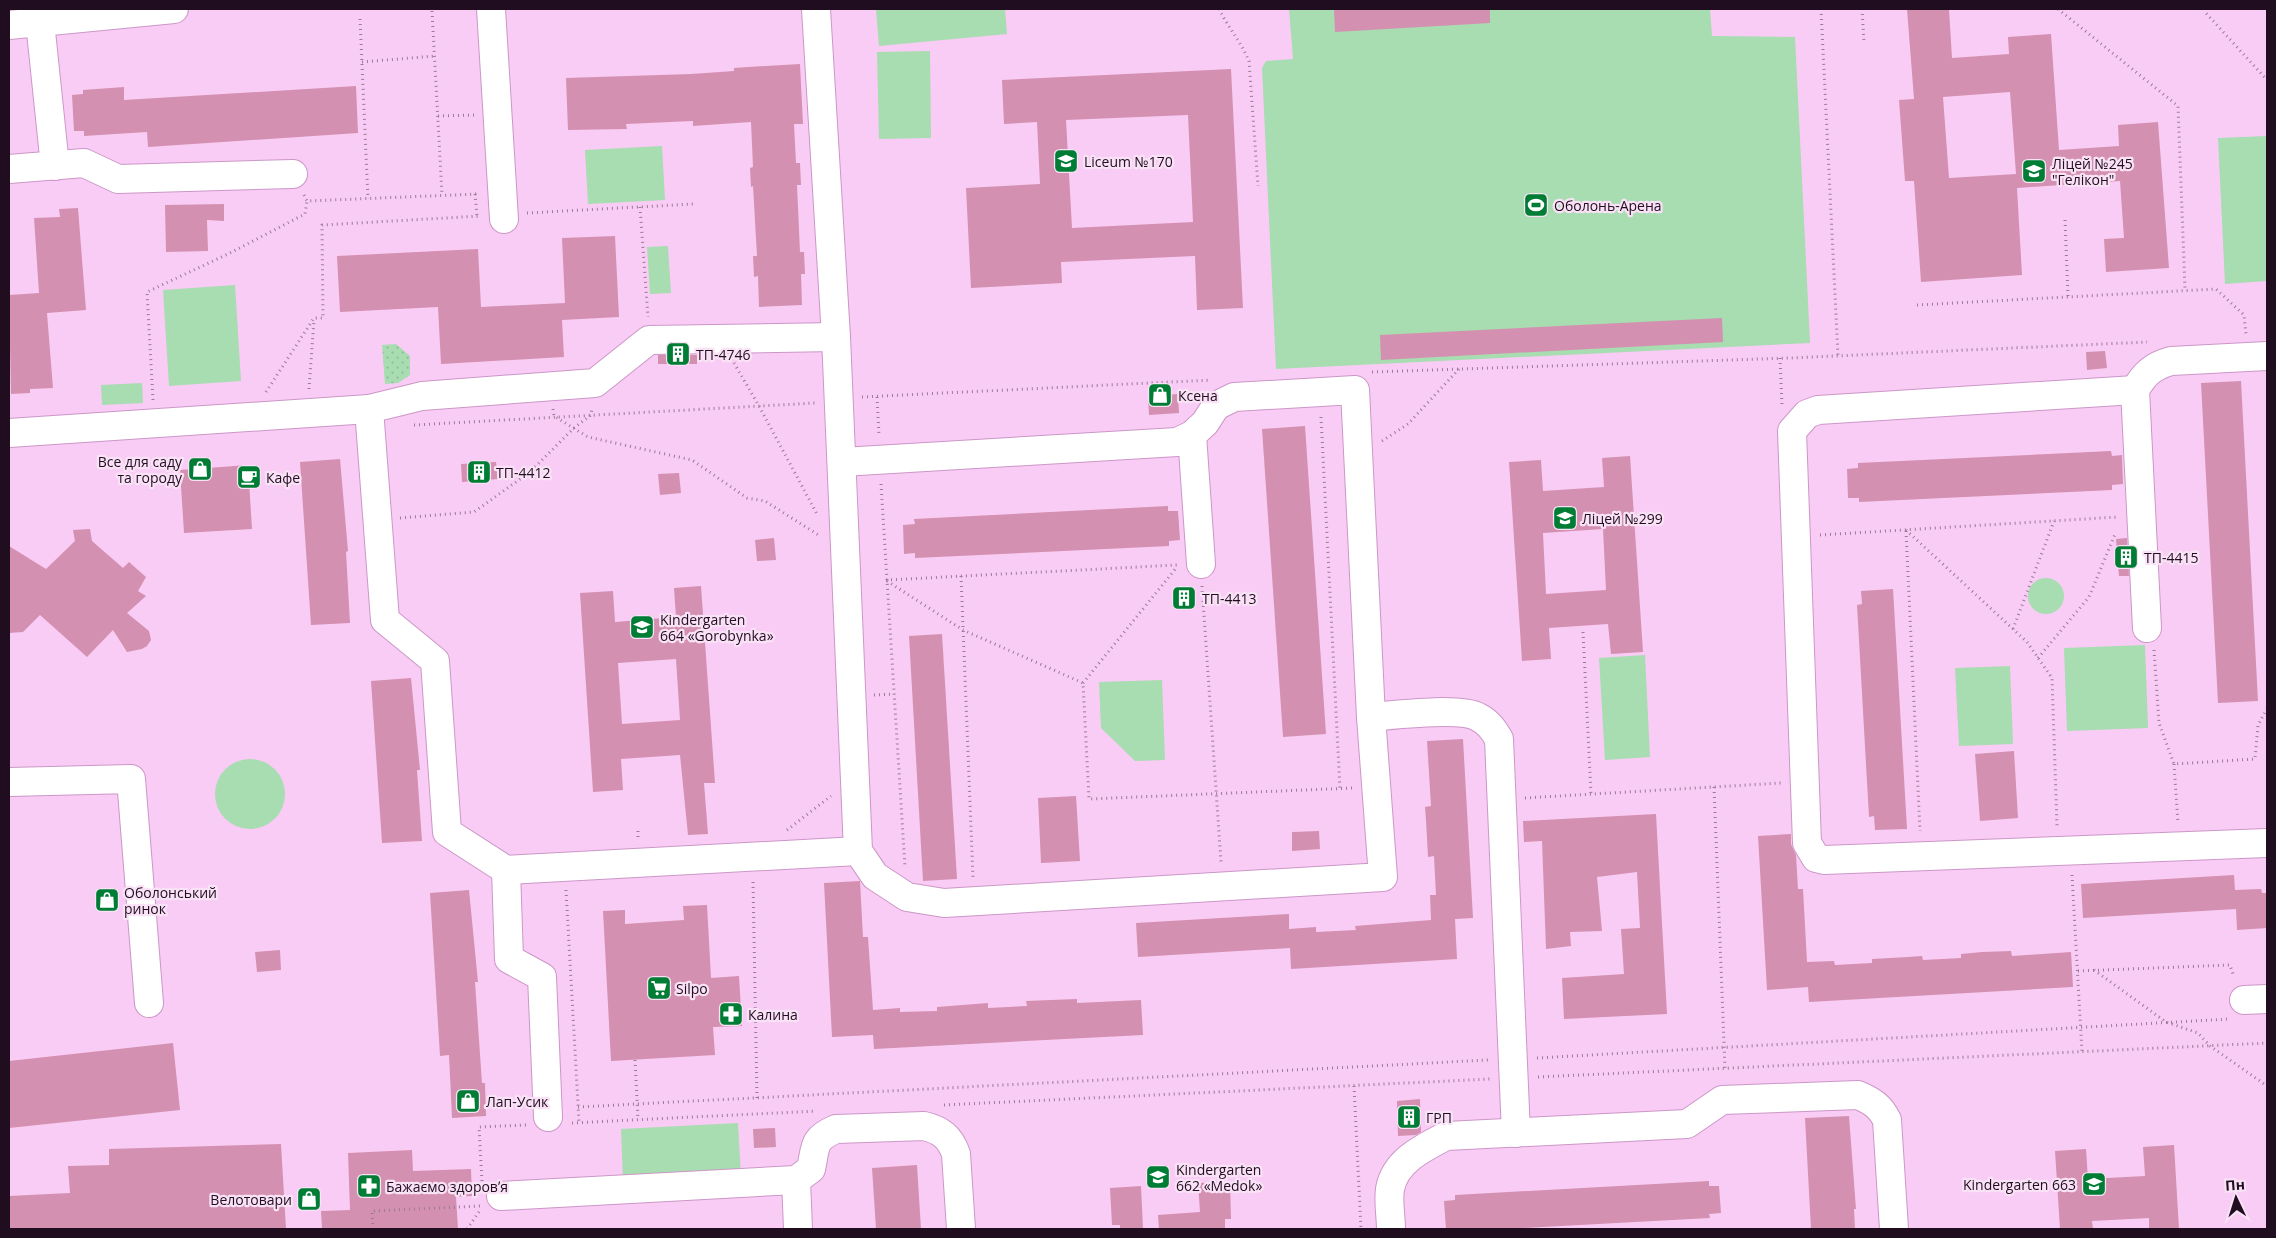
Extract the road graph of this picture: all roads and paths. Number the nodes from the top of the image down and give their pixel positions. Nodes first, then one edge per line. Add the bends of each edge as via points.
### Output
1 (174, 9) edge
2 (491, 9) edge
3 (816, 9) edge
4 (1219, 9) edge
5 (1820, 9) edge
6 (1862, 9) edge
7 (2058, 9) edge
8 (2205, 9) edge
9 (432, 10) dead end
10 (360, 19) dead end
11 (40, 22) junction
12 (9, 25) edge
13 (1864, 42) dead end
14 (435, 56) junction
15 (362, 62) junction
16 (2267, 80) edge
17 (497, 114) junction
18 (438, 116) junction
19 (55, 166) junction
20 (9, 169) edge
21 (293, 174) joint
22 (1258, 186) dead end
23 (502, 192) junction
24 (475, 194) junction
25 (442, 196) junction
26 (368, 199) junction
27 (307, 202) junction
28 (640, 207) dead end
29 (476, 216) dead end
30 (504, 219) dead end
31 (2066, 220) dead end
32 (322, 225) dead end
33 (2185, 289) junction
34 (2068, 296) junction
35 (1917, 305) dead end
36 (836, 337) junction
37 (2246, 337) dead end
38 (719, 338) junction
39 (649, 340) junction
40 (1838, 356) dead end
41 (2267, 356) edge
42 (1459, 369) dead end
43 (595, 383) junction
44 (550, 386) junction
45 (2135, 390) junction
46 (266, 392) dead end
47 (1320, 392) junction
48 (877, 396) dead end
49 (153, 404) dead end
50 (369, 409) junction
51 (574, 428) junction
52 (9, 433) edge
53 (1192, 435) junction
54 (1359, 456) junction
55 (880, 460) junction
56 (842, 462) junction
57 (377, 520) junction
58 (821, 520) dead end
59 (2054, 521) junction
60 (1906, 530) junction
61 (1797, 536) junction
62 (822, 538) dead end
63 (1201, 564) joint
64 (961, 576) junction
65 (886, 580) junction
66 (2147, 628) joint
67 (2013, 629) junction
68 (963, 630) junction
69 (1583, 632) dead end
70 (2038, 658) junction
71 (1083, 683) junction
72 (2267, 709) edge
73 (1371, 717) junction
74 (2174, 764) junction
75 (9, 782) edge
76 (1804, 782) junction
77 (1376, 787) junction
78 (1714, 787) junction
79 (1340, 789) junction
80 (838, 791) dead end
81 (1216, 794) junction
82 (1591, 794) junction
83 (1502, 799) junction
84 (783, 833) dead end
85 (2267, 843) edge
86 (2179, 846) junction
87 (858, 851) junction
88 (2057, 851) junction
89 (1921, 856) junction
90 (752, 857) junction
91 (564, 867) junction
92 (506, 870) junction
93 (1222, 885) junction
94 (907, 897) junction
95 (974, 900) junction
96 (2094, 970) junction
97 (2078, 971) junction
98 (149, 1003) dead end
99 (2247, 1006) edge
100 (2166, 1022) junction
101 (2081, 1028) junction
102 (2267, 1043) edge
103 (2210, 1046) junction
104 (1724, 1048) junction
105 (2082, 1052) junction
106 (635, 1060) dead end
107 (1513, 1069) junction
108 (1724, 1069) junction
109 (1354, 1086) junction
110 (2267, 1086) edge
111 (757, 1098) junction
112 (637, 1104) junction
113 (936, 1105) dead end
114 (578, 1107) junction
115 (817, 1111) dead end
116 (638, 1119) junction
117 (547, 1122) junction
118 (579, 1122) junction
119 (1516, 1133) junction
120 (796, 1180) junction
121 (492, 1191) joint
122 (373, 1229) edge
123 (467, 1229) edge
124 (798, 1229) edge
125 (961, 1229) edge
126 (1361, 1229) edge
127 (1391, 1229) edge
128 (1894, 1229) edge

1 - 11 street
2 - 17 street
3 - 36 street
4 - 22 path via 1249,61
5 - 40 path
6 - 13 path
7 - 33 path via 2178,106
8 - 16 path
9 - 14 path
10 - 15 path
11 - 12 street
11 - 19 street
14 - 15 path
14 - 18 path
15 - 26 path
17 - 18 path
17 - 23 street
18 - 25 path
19 - 20 street
19 - 21 street via 84,163 118,179
21 - 27 path
23 - 24 path
23 - 30 street
24 - 25 path
24 - 29 path
25 - 26 path
26 - 27 path
27 - 49 path via 305,214 147,292
28 - 39 path
31 - 34 path
32 - 46 path via 322,318 314,318
33 - 34 path
33 - 37 path via 2216,289 2244,315
34 - 35 path
36 - 38 street
36 - 56 street
38 - 39 street
38 - 58 path via 760,406
39 - 43 street
41 - 45 street via 2171,360 2144,374
42 - 54 path via 1408,424
43 - 44 street
43 - 51 path via 591,415
44 - 50 street via 422,396
44 - 51 path via 554,416
45 - 61 street via 1818,410 1807,414 1792,431
45 - 66 street
47 - 53 street via 1234,396 1216,406
47 - 54 street via 1355,390
47 - 79 path
48 - 55 path
50 - 52 street
50 - 57 street
51 - 57 path via 530,472 474,512
51 - 62 path via 588,437 692,460 747,498 765,501
53 - 55 street via 1177,442
53 - 63 street
54 - 73 street
55 - 56 street
55 - 65 path
56 - 87 street
57 - 92 street via 385,620 435,662 447,832
59 - 60 path
59 - 67 path
59 - 70 path via 2123,517 2088,597
60 - 61 path
60 - 67 path
60 - 89 path
61 - 76 street
63 - 81 path
64 - 65 path
64 - 68 path
64 - 71 path via 1179,565
65 - 68 path
65 - 94 path
66 - 74 path via 2156,654 2159,723
67 - 70 path
68 - 71 path
68 - 95 path
69 - 82 path
70 - 88 path via 2052,678
71 - 81 path via 1089,799
72 - 74 path via 2258,725 2254,759
73 - 77 street
73 - 83 street via 1462,712 1476,716 1491,726 1499,739
74 - 86 path
75 - 98 street via 132,779
76 - 78 path
76 - 89 street via 1807,843 1816,858
77 - 79 path
77 - 93 street via 1383,877
78 - 82 path
78 - 104 path
79 - 81 path
80 - 84 path
81 - 93 path
82 - 83 path
83 - 107 street
85 - 86 street
86 - 88 street
87 - 90 street
87 - 94 street via 875,876
88 - 89 street
88 - 97 path via 2073,876
90 - 91 street
90 - 111 path
91 - 92 street
91 - 114 path
92 - 117 street via 509,959 542,977
93 - 95 street
94 - 95 street via 944,903
96 - 97 path
96 - 99 path via 2230,965
96 - 100 path
97 - 101 path
99 - 100 path
100 - 101 path
100 - 103 path via 2198,1033
101 - 104 path
101 - 105 path
102 - 103 path
103 - 105 path
103 - 110 path
104 - 107 path
104 - 108 path
105 - 108 path
106 - 112 path
107 - 108 path
107 - 109 path
107 - 111 path
107 - 119 street
109 - 113 path
109 - 126 path
111 - 112 path
112 - 114 path
112 - 116 path
114 - 118 path
115 - 116 path
116 - 118 path
117 - 118 path
117 - 121 path via 479,1127
119 - 127 street via 1446,1136 1419,1150 1400,1168 1390,1189
119 - 128 street via 1687,1124 1722,1100 1858,1095 1882,1109 1887,1120
120 - 121 street
120 - 124 street
120 - 125 street via 811,1169 813,1149 818,1141 836,1129 935,1128 945,1134 956,1154
122 - 123 path via 372,1211 483,1206

